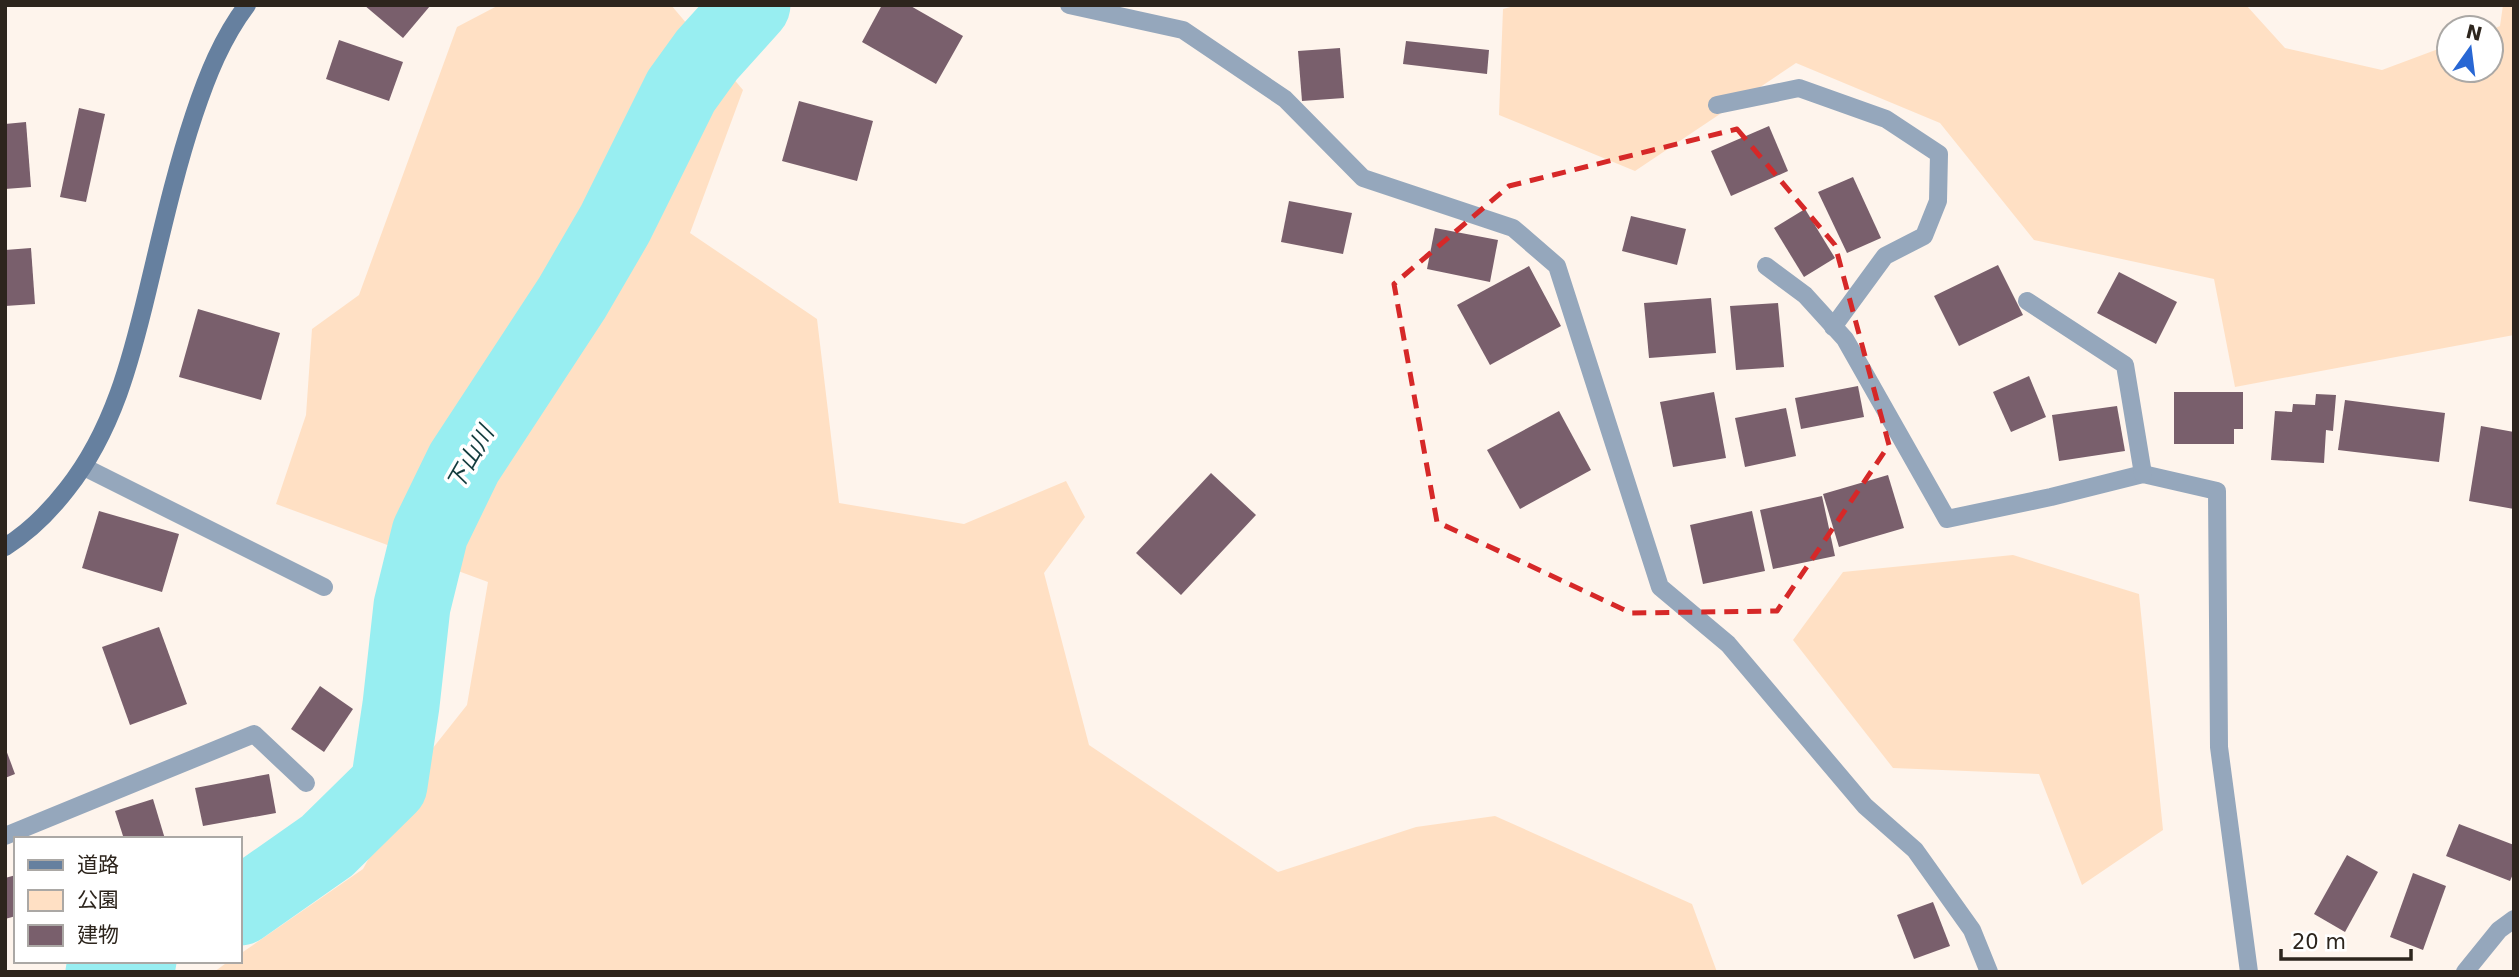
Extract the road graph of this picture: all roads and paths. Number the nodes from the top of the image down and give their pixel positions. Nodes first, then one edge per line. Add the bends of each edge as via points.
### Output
1 (247, 5) edge
2 (1069, 5) edge
3 (1717, 105) dead end
4 (1766, 267) dead end
5 (2027, 301) dead end
6 (1833, 327) junction
7 (85, 467) junction
8 (2143, 474) junction
9 (5, 547) edge
10 (324, 587) dead end
11 (306, 783) dead end
12 (5, 836) edge
13 (2514, 919) edge
14 (1989, 972) edge
15 (2249, 972) edge
16 (2465, 972) edge

1 - 7 street via 230,27 202,89 181,155 134,350 113,412
2 - 14 street via 1183,30 1285,99 1363,178 1513,228 1557,266 1660,587 1728,644 1865,806 1915,850 1972,930
3 - 6 street via 1799,88 1886,119 1939,153 1938,201 1924,236 1885,256
4 - 6 street via 1805,295
5 - 8 street via 2125,365
6 - 8 street via 1947,519
7 - 9 street via 54,506
7 - 10 street
8 - 15 street via 2217,491 2219,747
11 - 12 street via 254,734
13 - 16 street via 2499,930

